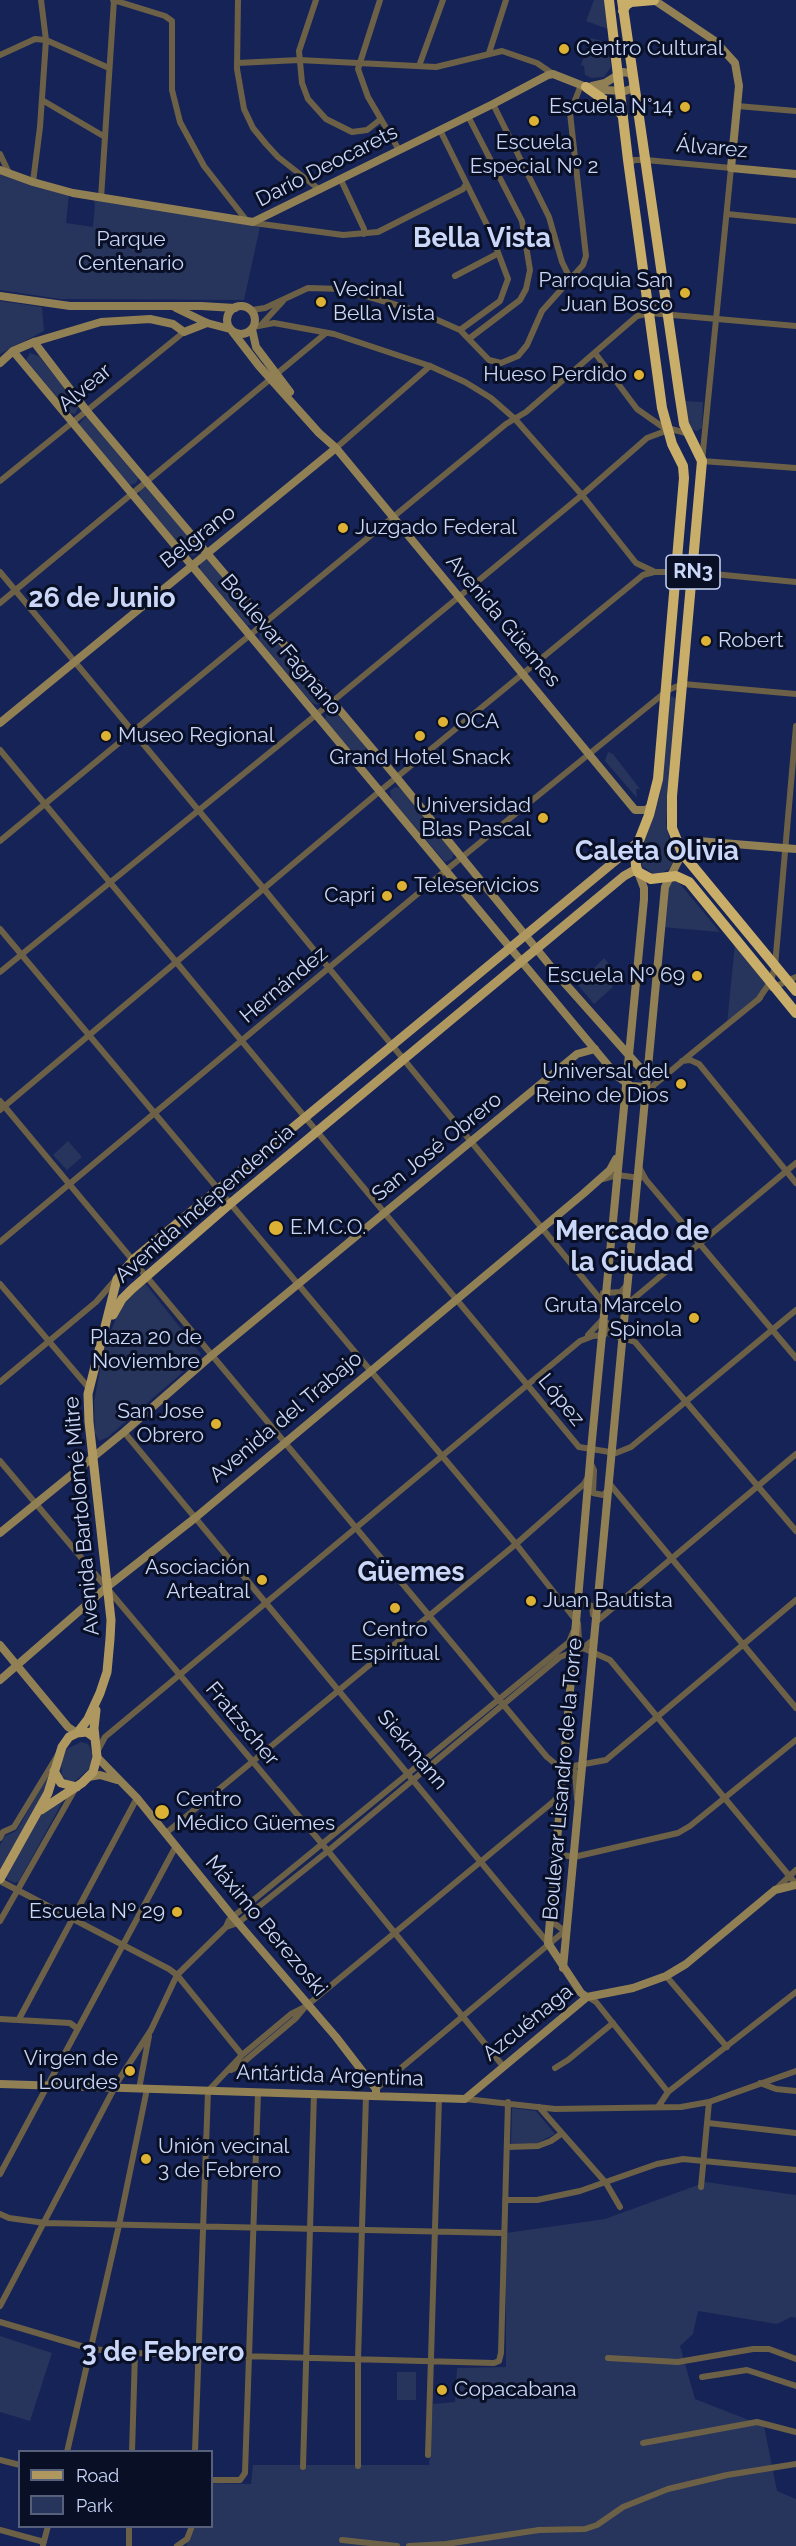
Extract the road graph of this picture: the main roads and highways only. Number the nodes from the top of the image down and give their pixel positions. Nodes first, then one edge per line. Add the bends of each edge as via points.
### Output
1 (609, 0) edge
2 (654, 0) edge
3 (623, 6) edge
4 (584, 86) road end
5 (623, 116) junction
6 (679, 392) junction
7 (660, 397) junction
8 (638, 842) junction
9 (638, 872) junction
10 (791, 978) edge
11 (796, 991) edge
12 (796, 1013) edge
13 (132, 1289) junction
14 (112, 1290) junction
15 (103, 1336) junction
16 (100, 1693) junction
17 (78, 1732) junction
18 (94, 1738) junction
19 (54, 1771) junction
20 (78, 1786) junction
21 (36, 1815) junction
22 (0, 1880) edge

1 - 5 highway, RN3 via 617,59 614,77 621,91
2 - 3 highway
3 - 6 highway
4 - 5 highway
5 - 7 highway, RN3
6 - 7 highway via 673,399
6 - 10 highway, RN3 via 689,436 702,461 672,828 682,853 775,966
7 - 8 highway, RN3 via 684,478 658,779
8 - 9 highway, RN3
8 - 14 main road, Avenida Independencia via 134,1260
9 - 12 highway via 651,879 670,877 689,882
9 - 13 main road, Avenida Independencia via 624,876
10 - 11 highway, RN3
13 - 14 main road via 118,1296
13 - 15 main road, Avenida Independencia via 117,1306
14 - 15 main road, Avenida Independencia
15 - 16 main road, Avenida Bartolomé Mitre via 88,1387 110,1639 107,1672
16 - 17 main road, Avenida Bartolomé Mitre
16 - 18 main road, Avenida Bartolomé Mitre
17 - 18 main road via 87,1732
17 - 19 main road via 60,1750
18 - 20 main road via 95,1766
19 - 20 main road via 60,1783
19 - 21 main road
20 - 21 main road
21 - 22 main road

